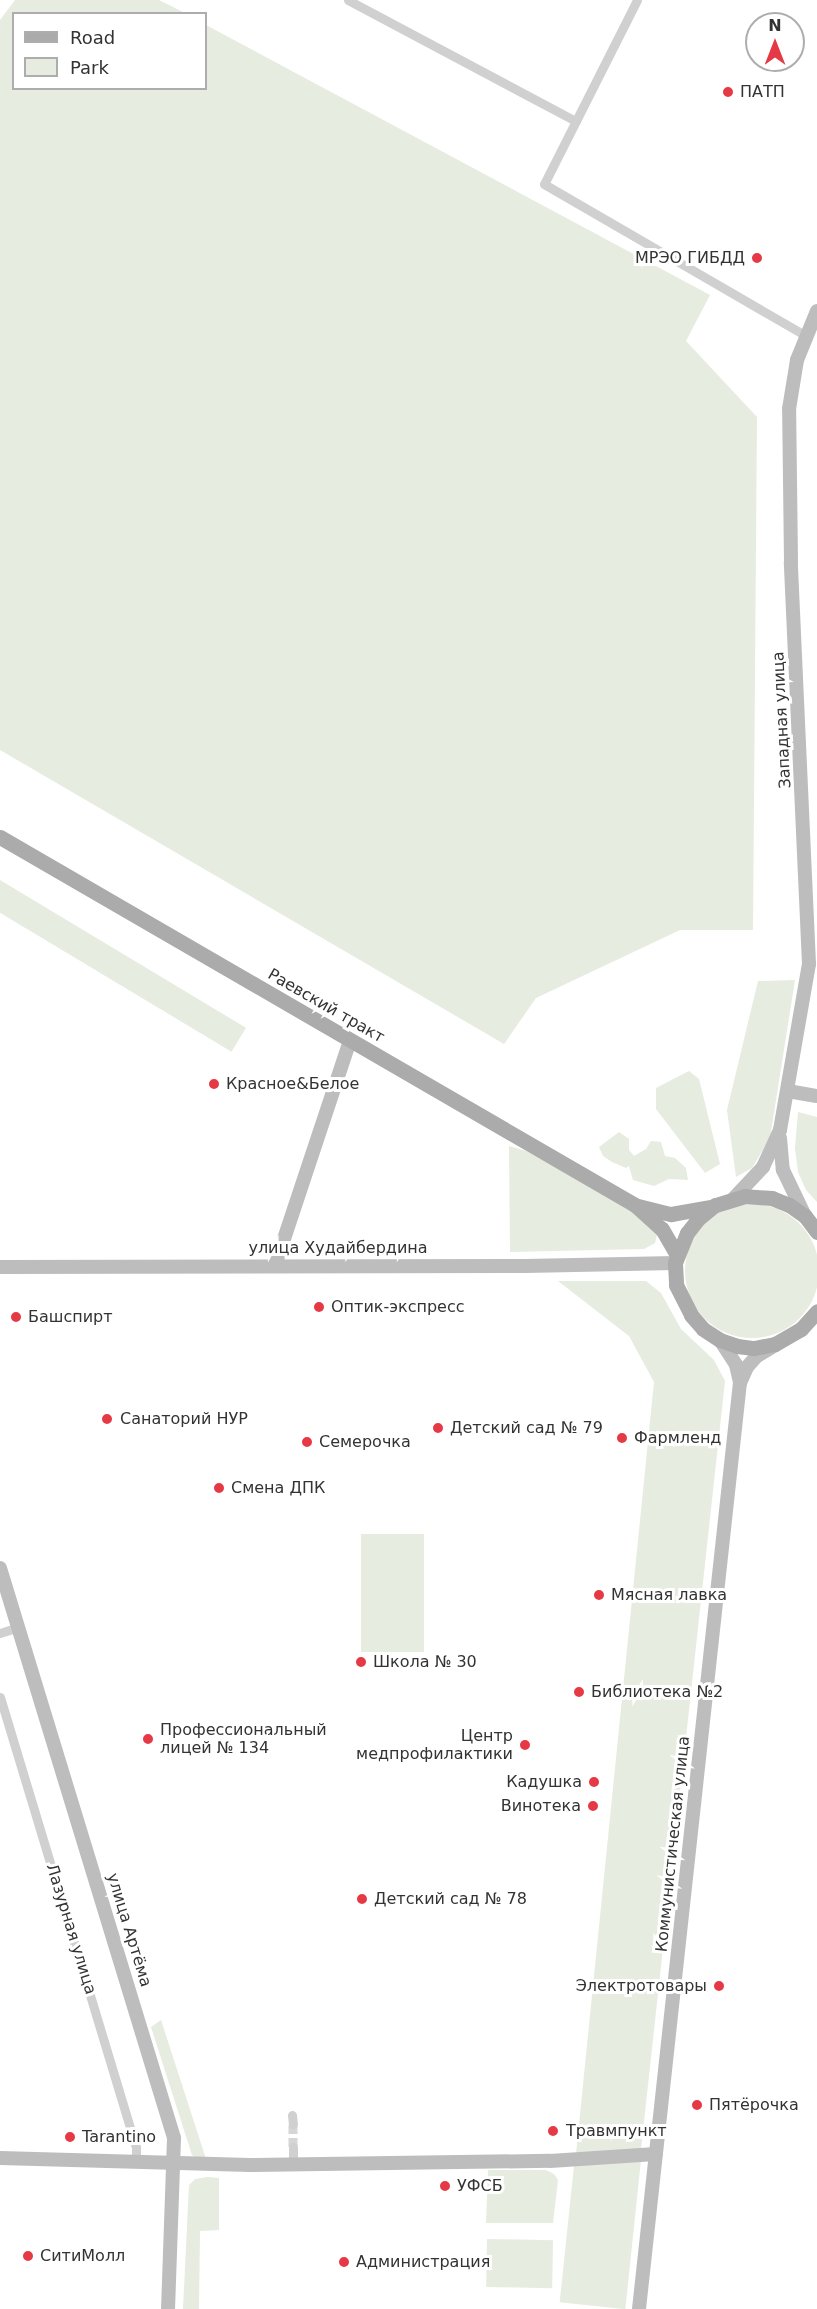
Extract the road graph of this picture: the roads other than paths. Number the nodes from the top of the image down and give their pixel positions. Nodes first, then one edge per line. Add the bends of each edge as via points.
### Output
1 (348, 0) edge
2 (637, 0) edge
3 (576, 121) junction
4 (817, 311) edge
5 (806, 336) junction
6 (0, 837) edge
7 (350, 1041) junction
8 (788, 1091) junction
9 (817, 1096) edge
10 (780, 1130) junction
11 (733, 1199) junction
12 (635, 1205) junction
13 (715, 1205) junction
14 (805, 1216) junction
15 (817, 1232) edge
16 (676, 1259) junction
17 (275, 1266) junction
18 (0, 1267) edge
19 (817, 1311) edge
20 (817, 1323) edge
21 (801, 1329) junction
22 (720, 1340) junction
23 (775, 1344) junction
24 (740, 1383) junction
25 (0, 1568) edge
26 (18, 1627) junction
27 (0, 1633) edge
28 (0, 1697) edge
29 (293, 2147) tunnel mouth
30 (656, 2154) junction
31 (0, 2158) edge
32 (136, 2161) junction
33 (175, 2163) junction
34 (293, 2165) junction
35 (168, 2309) edge
36 (639, 2309) edge

1 - 3 street
2 - 3 street
3 - 5 street via 544,184
4 - 5 main road, Западная улица
5 - 8 main road, Западная улица via 790,391 789,444 808,964
6 - 7 main road, Раевский тракт
7 - 12 main road, Раевский тракт
7 - 17 main road
8 - 9 main road
8 - 10 main road, Западная улица
10 - 11 main road, Западная улица via 763,1167
10 - 14 main road, Западная улица via 783,1170
11 - 13 main road, Раевский тракт
11 - 14 main road, Раевский тракт via 772,1198
12 - 13 main road, Раевский тракт via 672,1214
12 - 16 main road, Раевский тракт via 663,1229
13 - 16 main road via 687,1233
14 - 15 main road
16 - 17 main road, улица Худайбердина via 525,1266
16 - 22 main road via 676,1285 682,1302 704,1329
17 - 18 main road, улица Худайбердина
19 - 21 main road
20 - 21 main road
21 - 23 main road
22 - 23 main road via 754,1348
22 - 24 main road, Коммунистическая улица via 736,1365
23 - 24 main road, Коммунистическая улица via 752,1362
24 - 30 main road, Коммунистическая улица
25 - 26 main road, улица Артёма
26 - 27 street
26 - 33 main road, улица Артёма via 167,2113
28 - 32 street, Лазурная улица via 136,2147
29 - 34 street
30 - 34 main road via 550,2161
30 - 36 main road, Коммунистическая улица
31 - 32 main road
32 - 33 main road
33 - 34 main road
33 - 35 main road, улица Артёма

